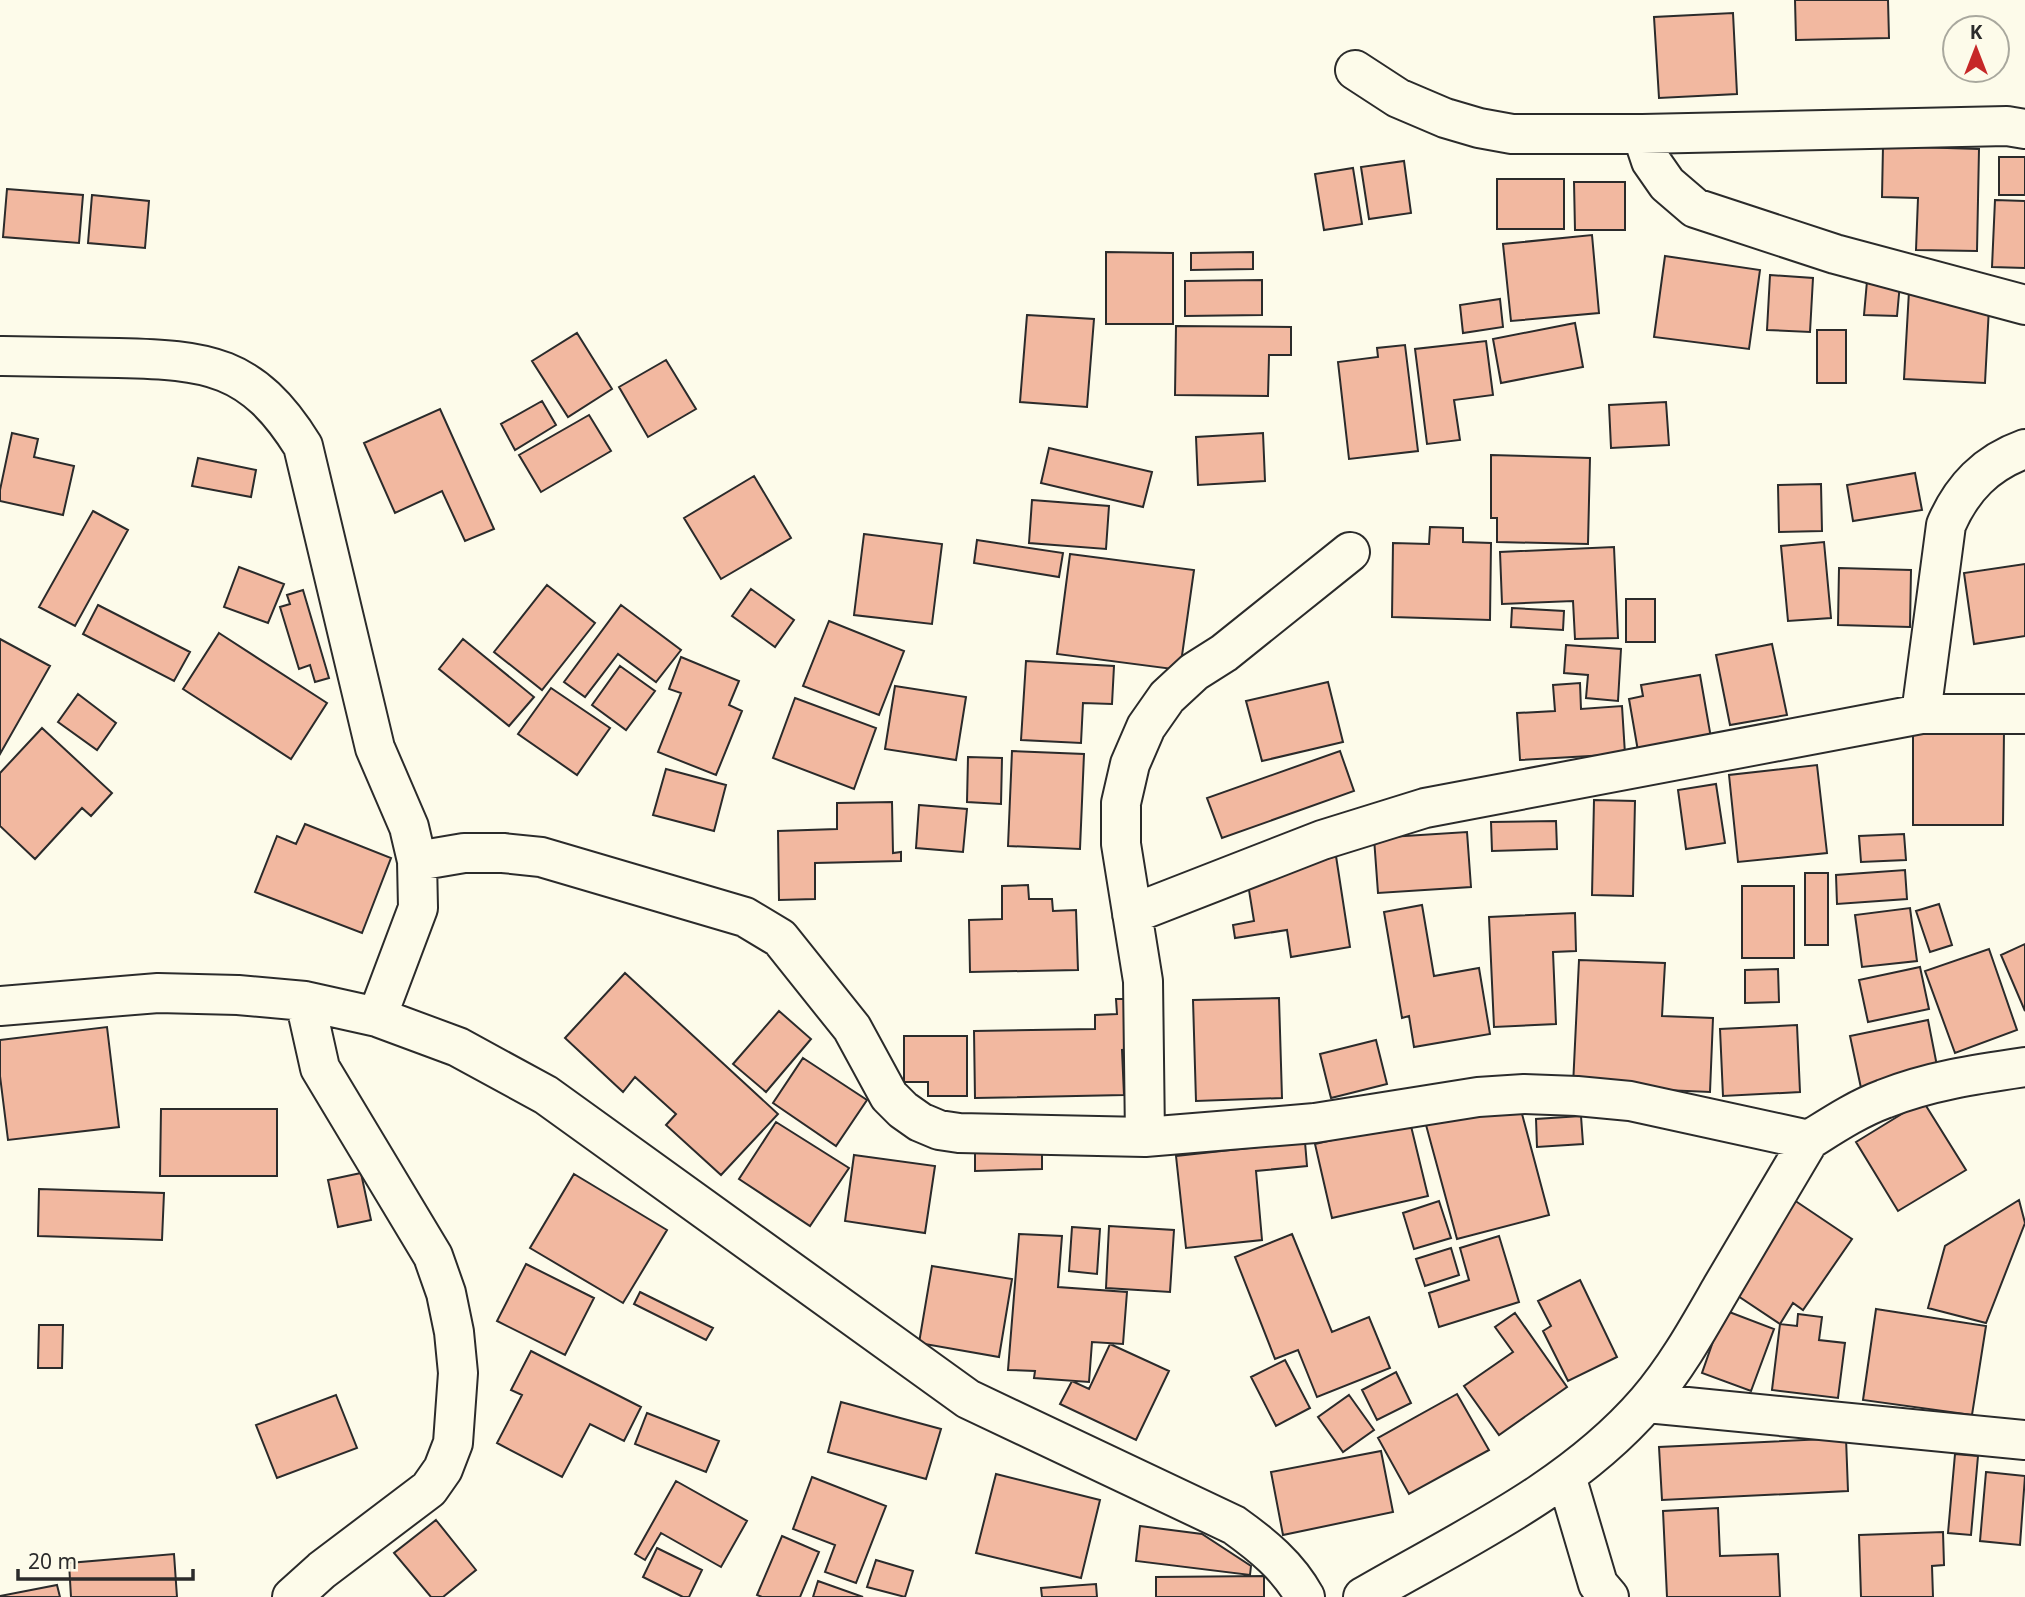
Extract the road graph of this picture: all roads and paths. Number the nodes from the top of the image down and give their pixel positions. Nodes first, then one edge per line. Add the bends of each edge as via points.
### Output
1 (1355, 70) dead end
2 (2025, 129) edge
3 (1642, 134) junction
4 (2025, 305) edge
5 (0, 356) edge
6 (2025, 449) edge
7 (1350, 552) dead end
8 (1921, 714) junction
9 (2025, 714) edge
10 (417, 862) junction
11 (1132, 914) junction
12 (305, 1001) junction
13 (0, 1006) edge
14 (377, 1017) junction
15 (2025, 1067) edge
16 (1145, 1137) junction
17 (1809, 1140) junction
18 (1647, 1403) junction
19 (2025, 1440) edge
20 (1566, 1476) junction
21 (292, 1597) edge
22 (1305, 1597) edge
23 (1363, 1597) edge
24 (1609, 1597) edge

1 - 3 street via 1398,98 1479,128 1512,134
2 - 3 street
3 - 4 street via 1651,161 1667,184 1695,208 1835,254
5 - 10 street via 190,361 245,382 288,421 303,446 375,748 409,827
6 - 8 street via 2001,459 1975,479 1946,525
7 - 11 street via 1194,672 1167,697 1146,727 1130,764 1121,803 1121,844
8 - 9 street
8 - 11 street via 1425,808 1322,840
10 - 14 street via 418,908
10 - 16 street via 464,853 541,857 745,917 780,938 852,1028 888,1096 920,1122 939,1130
11 - 16 street via 1143,981
12 - 13 street via 158,993
12 - 14 street
12 - 21 street via 320,1068 433,1256 454,1332 458,1373 453,1443 429,1489
14 - 22 street via 458,1047 546,1095 968,1399 1234,1525 1268,1550
15 - 17 street via 1928,1084 1844,1118
16 - 17 street via 1315,1123 1524,1094 1630,1101
17 - 18 street via 1681,1357
18 - 19 street
18 - 20 street
20 - 23 street
20 - 24 street via 1598,1584

